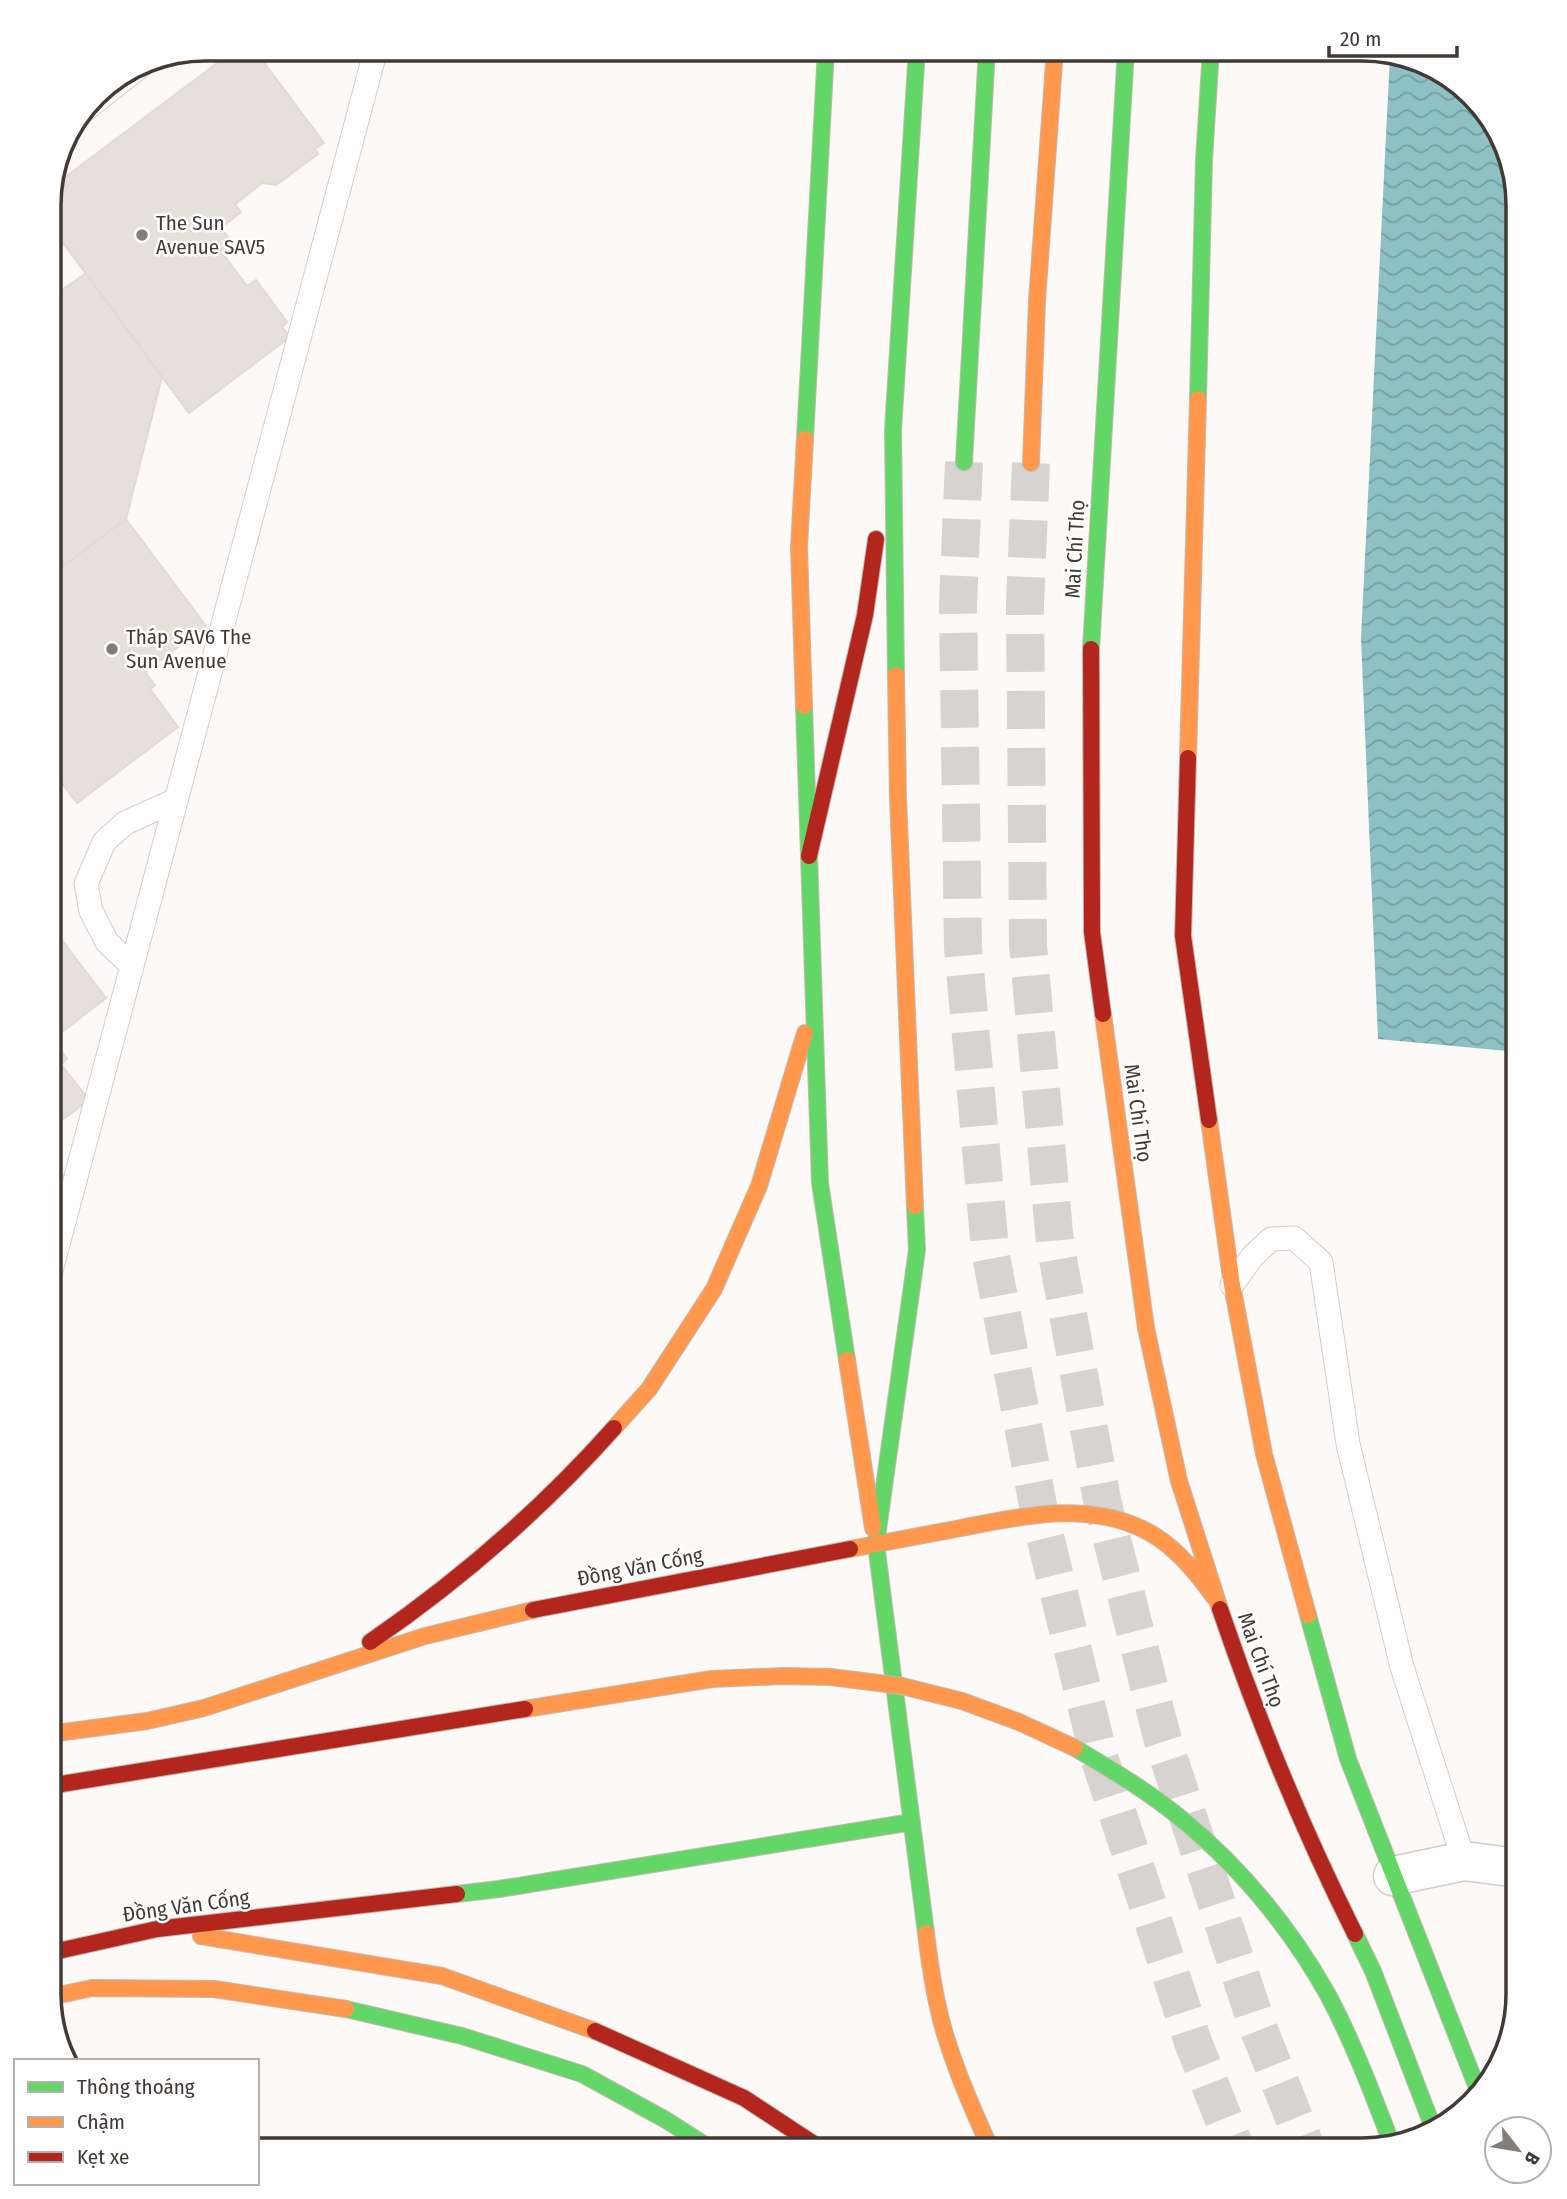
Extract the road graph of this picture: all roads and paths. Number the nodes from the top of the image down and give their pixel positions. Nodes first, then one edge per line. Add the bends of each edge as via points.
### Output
1 (373, 62) edge
2 (825, 62) edge
3 (916, 62) edge
4 (986, 62) edge
5 (1054, 62) edge
6 (1125, 62) edge
7 (1210, 62) edge
8 (893, 430) junction
9 (964, 462) tunnel mouth
10 (1031, 463) tunnel mouth
11 (176, 800) junction
12 (808, 856) junction
13 (132, 967) junction
14 (814, 1000) junction
15 (61, 1231) edge
16 (1232, 1285) junction
17 (876, 1544) junction
18 (1217, 1601) junction
19 (342, 1662) junction
20 (61, 1732) edge
21 (61, 1784) edge
22 (912, 1822) junction
23 (1464, 1861) junction
24 (1506, 1866) edge
25 (1393, 1876) junction
26 (157, 1929) junction
27 (61, 1950) edge
28 (61, 1995) edge
29 (1475, 2082) edge
30 (1430, 2120) edge
31 (1388, 2135) edge
32 (693, 2137) edge
33 (804, 2138) edge
34 (986, 2138) edge

1 - 11 lane
2 - 12 main road via 799,547
3 - 8 main road
4 - 9 main road
5 - 10 main road
6 - 18 main road, Mai Chí Thọ via 1091,627 1092,932 1146,1328 1179,1481
7 - 16 main road via 1203,160 1183,936
8 - 12 main road via 865,615
8 - 17 main road via 898,798 917,1250
11 - 13 lane
11 - 13 lane via 114,832 104,842 86,884 91,911 107,942
12 - 14 main road
13 - 15 lane
14 - 17 main road via 820,1183
14 - 19 main road via 759,1185 715,1289 649,1389 543,1502 486,1554
16 - 23 lane via 1272,1239 1294,1238 1321,1262 1348,1444 1402,1667
16 - 25 main road via 1264,1454 1348,1759
17 - 18 main road, Đồng Văn Cống via 1030,1515 1093,1513 1152,1533 1200,1574
17 - 19 main road, Đồng Văn Cống via 503,1616
17 - 22 main road
18 - 30 main road, Mai Chí Thọ via 1288,1791 1373,1971
19 - 20 main road, Đồng Văn Cống via 204,1708
21 - 31 main road, bridge via 712,1679 838,1678 900,1686 961,1701 1020,1721 1129,1779 1224,1857 1301,1951 1332,2003
22 - 26 main road, Đồng Văn Cống via 499,1889
22 - 34 main road via 931,1975 945,2034
23 - 24 street
23 - 25 street
25 - 29 main road
26 - 27 main road, Đồng Văn Cống
26 - 33 main road via 442,1976 578,2023 744,2098
28 - 32 main road via 92,1988 214,1989 382,2017 462,2036 582,2074

